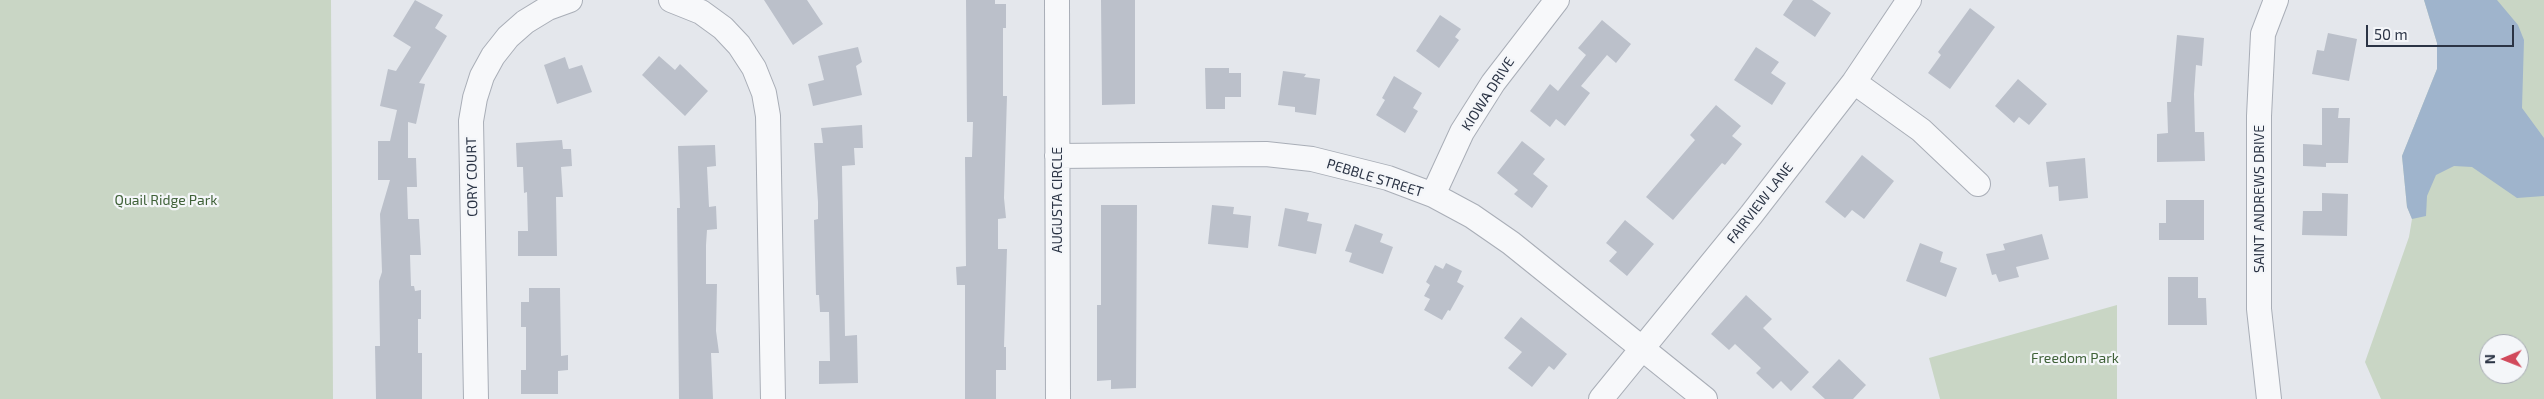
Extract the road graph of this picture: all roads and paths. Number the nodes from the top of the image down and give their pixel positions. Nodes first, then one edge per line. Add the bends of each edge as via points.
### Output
1 (570, 0) edge
2 (671, 0) edge
3 (1057, 0) edge
4 (1557, 0) edge
5 (1909, 0) edge
6 (2276, 0) edge
7 (1854, 82) junction
8 (1057, 156) junction
9 (1978, 184) dead end
10 (1433, 196) junction
11 (1643, 348) junction
12 (476, 399) edge
13 (773, 399) edge
14 (1058, 399) edge
15 (1601, 399) edge
16 (1705, 399) edge
17 (2269, 399) edge

1 - 12 street, CORY COURT via 525,22 508,38 493,56 475,98 471,121
2 - 13 street via 701,12 723,28 754,68 764,93 768,116
3 - 8 street, AUGUSTA CIRCLE
4 - 10 street, KIOWA DRIVE via 1492,83 1462,132
5 - 7 street, FAIRVIEW LANE
6 - 17 street, SAINT ANDREWS DRIVE via 2263,34 2259,116 2259,309
7 - 9 street via 1921,130
7 - 11 street, FAIRVIEW LANE
8 - 10 street, PEBBLE STREET via 1266,154 1348,167
8 - 14 street, AUGUSTA CIRCLE
10 - 11 street, PEBBLE STREET via 1472,216 1512,243
11 - 15 street, FAIRVIEW LANE
11 - 16 street, PEBBLE STREET

